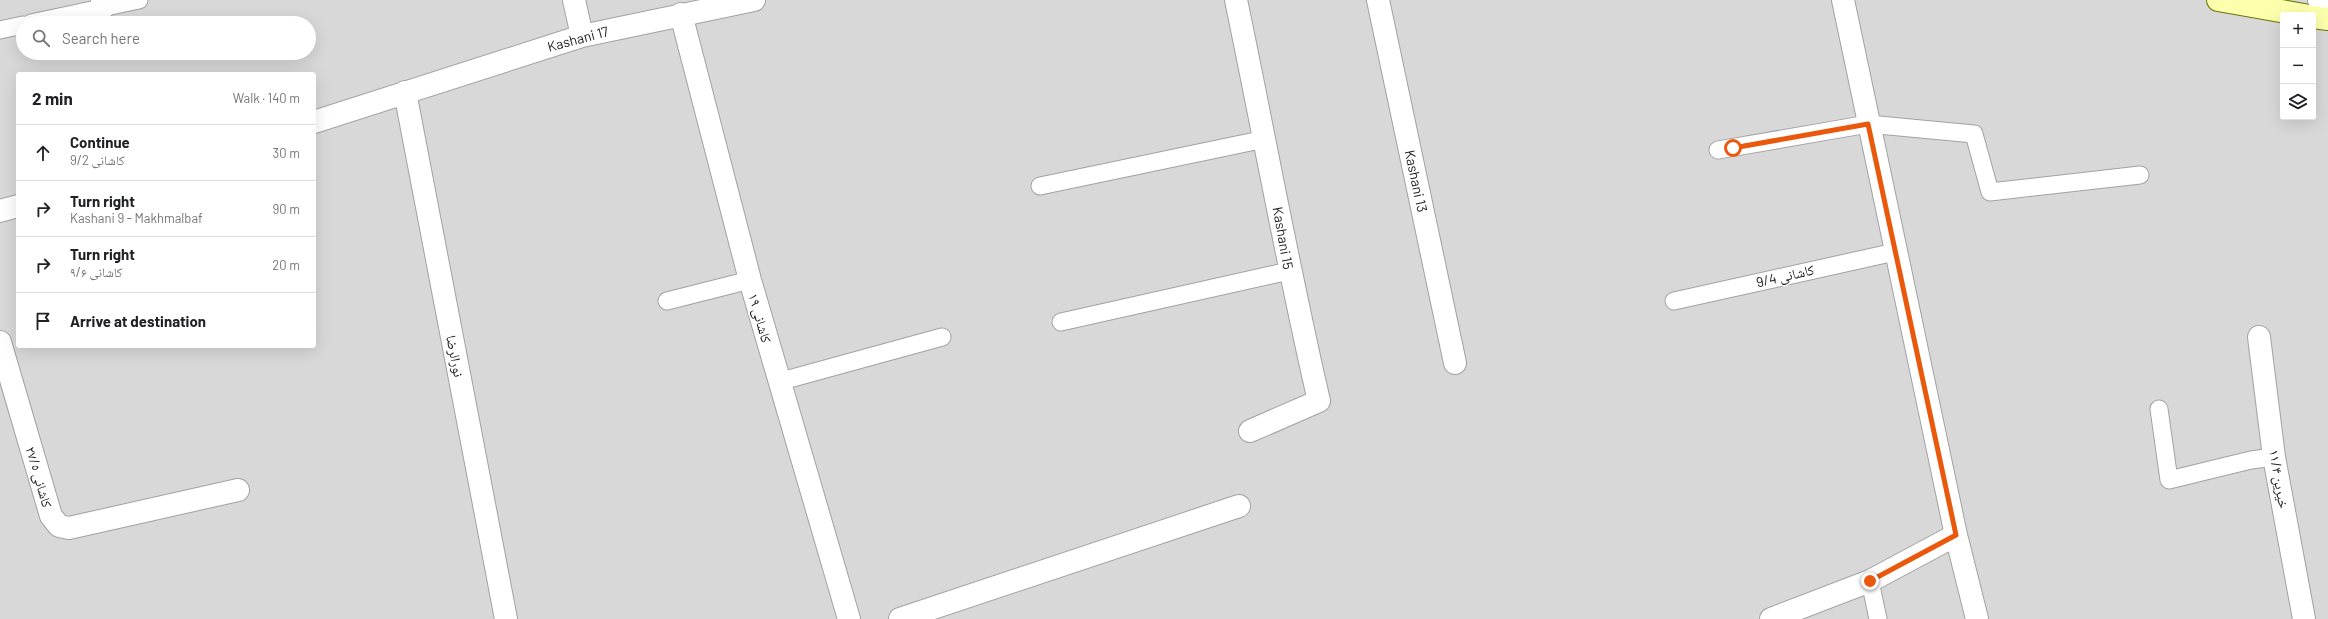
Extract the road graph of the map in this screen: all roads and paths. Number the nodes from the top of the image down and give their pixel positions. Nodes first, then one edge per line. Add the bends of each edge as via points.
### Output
1 (139, 0) edge
2 (574, 0) edge
3 (754, 0) edge
4 (1236, 0) edge
5 (1378, 0) edge
6 (1842, 0) edge
7 (2218, 0) edge
8 (103, 4) edge
9 (681, 14) junction
10 (2317, 14) edge
11 (58, 16) edge
12 (16, 27) edge
13 (0, 30) edge
14 (582, 36) junction
15 (405, 92) junction
16 (316, 121) edge
17 (1868, 124) junction
18 (1265, 139) junction
19 (1718, 150) dead end
20 (2140, 175) dead end
21 (1040, 186) dead end
22 (16, 207) edge
23 (0, 211) edge
24 (1895, 252) junction
25 (1289, 271) junction
26 (750, 280) junction
27 (667, 301) dead end
28 (1674, 301) dead end
29 (1060, 322) dead end
30 (942, 337) dead end
31 (2259, 337) dead end
32 (0, 342) edge
33 (1455, 363) dead end
34 (778, 382) junction
35 (2159, 409) dead end
36 (1250, 431) dead end
37 (2274, 457) junction
38 (238, 490) dead end
39 (1238, 506) dead end
40 (1956, 535) junction
41 (1870, 581) junction
42 (506, 619) edge
43 (849, 619) edge
44 (900, 619) edge
45 (1771, 619) edge
46 (1878, 619) edge
47 (1977, 619) edge
48 (2304, 619) edge

1 - 8 lane
2 - 14 street
3 - 9 street, Kashani 17
4 - 18 street, Kashani 15
5 - 33 street, Kashani 13
6 - 17 street
7 - 10 main road
8 - 11 lane
9 - 14 street, Kashani 17
9 - 26 street, کاشانی ۱۹
12 - 13 lane
14 - 15 street, Kashani 17
15 - 16 street, Kashani 17
15 - 42 street, نورالرضا
17 - 19 lane
17 - 20 lane via 1974,134 1990,192
17 - 24 street
18 - 21 lane
18 - 25 street, Kashani 15
22 - 23 street
24 - 28 lane, کاشانی 9/4
24 - 40 street
25 - 29 lane
25 - 36 street, Kashani 15 via 1319,401
26 - 27 lane
26 - 34 street, کاشانی ۱۹
30 - 34 lane
31 - 37 street, خیرین ۱۱/۴
32 - 38 street, کاشانی ٢٧/٥ via 51,516 59,526 69,528
34 - 43 street, کاشانی ۱۹
35 - 37 lane via 2169,480
37 - 48 street, خیرین ۱۱/۴
39 - 44 street
40 - 41 street
40 - 47 street
41 - 45 street
41 - 46 lane

